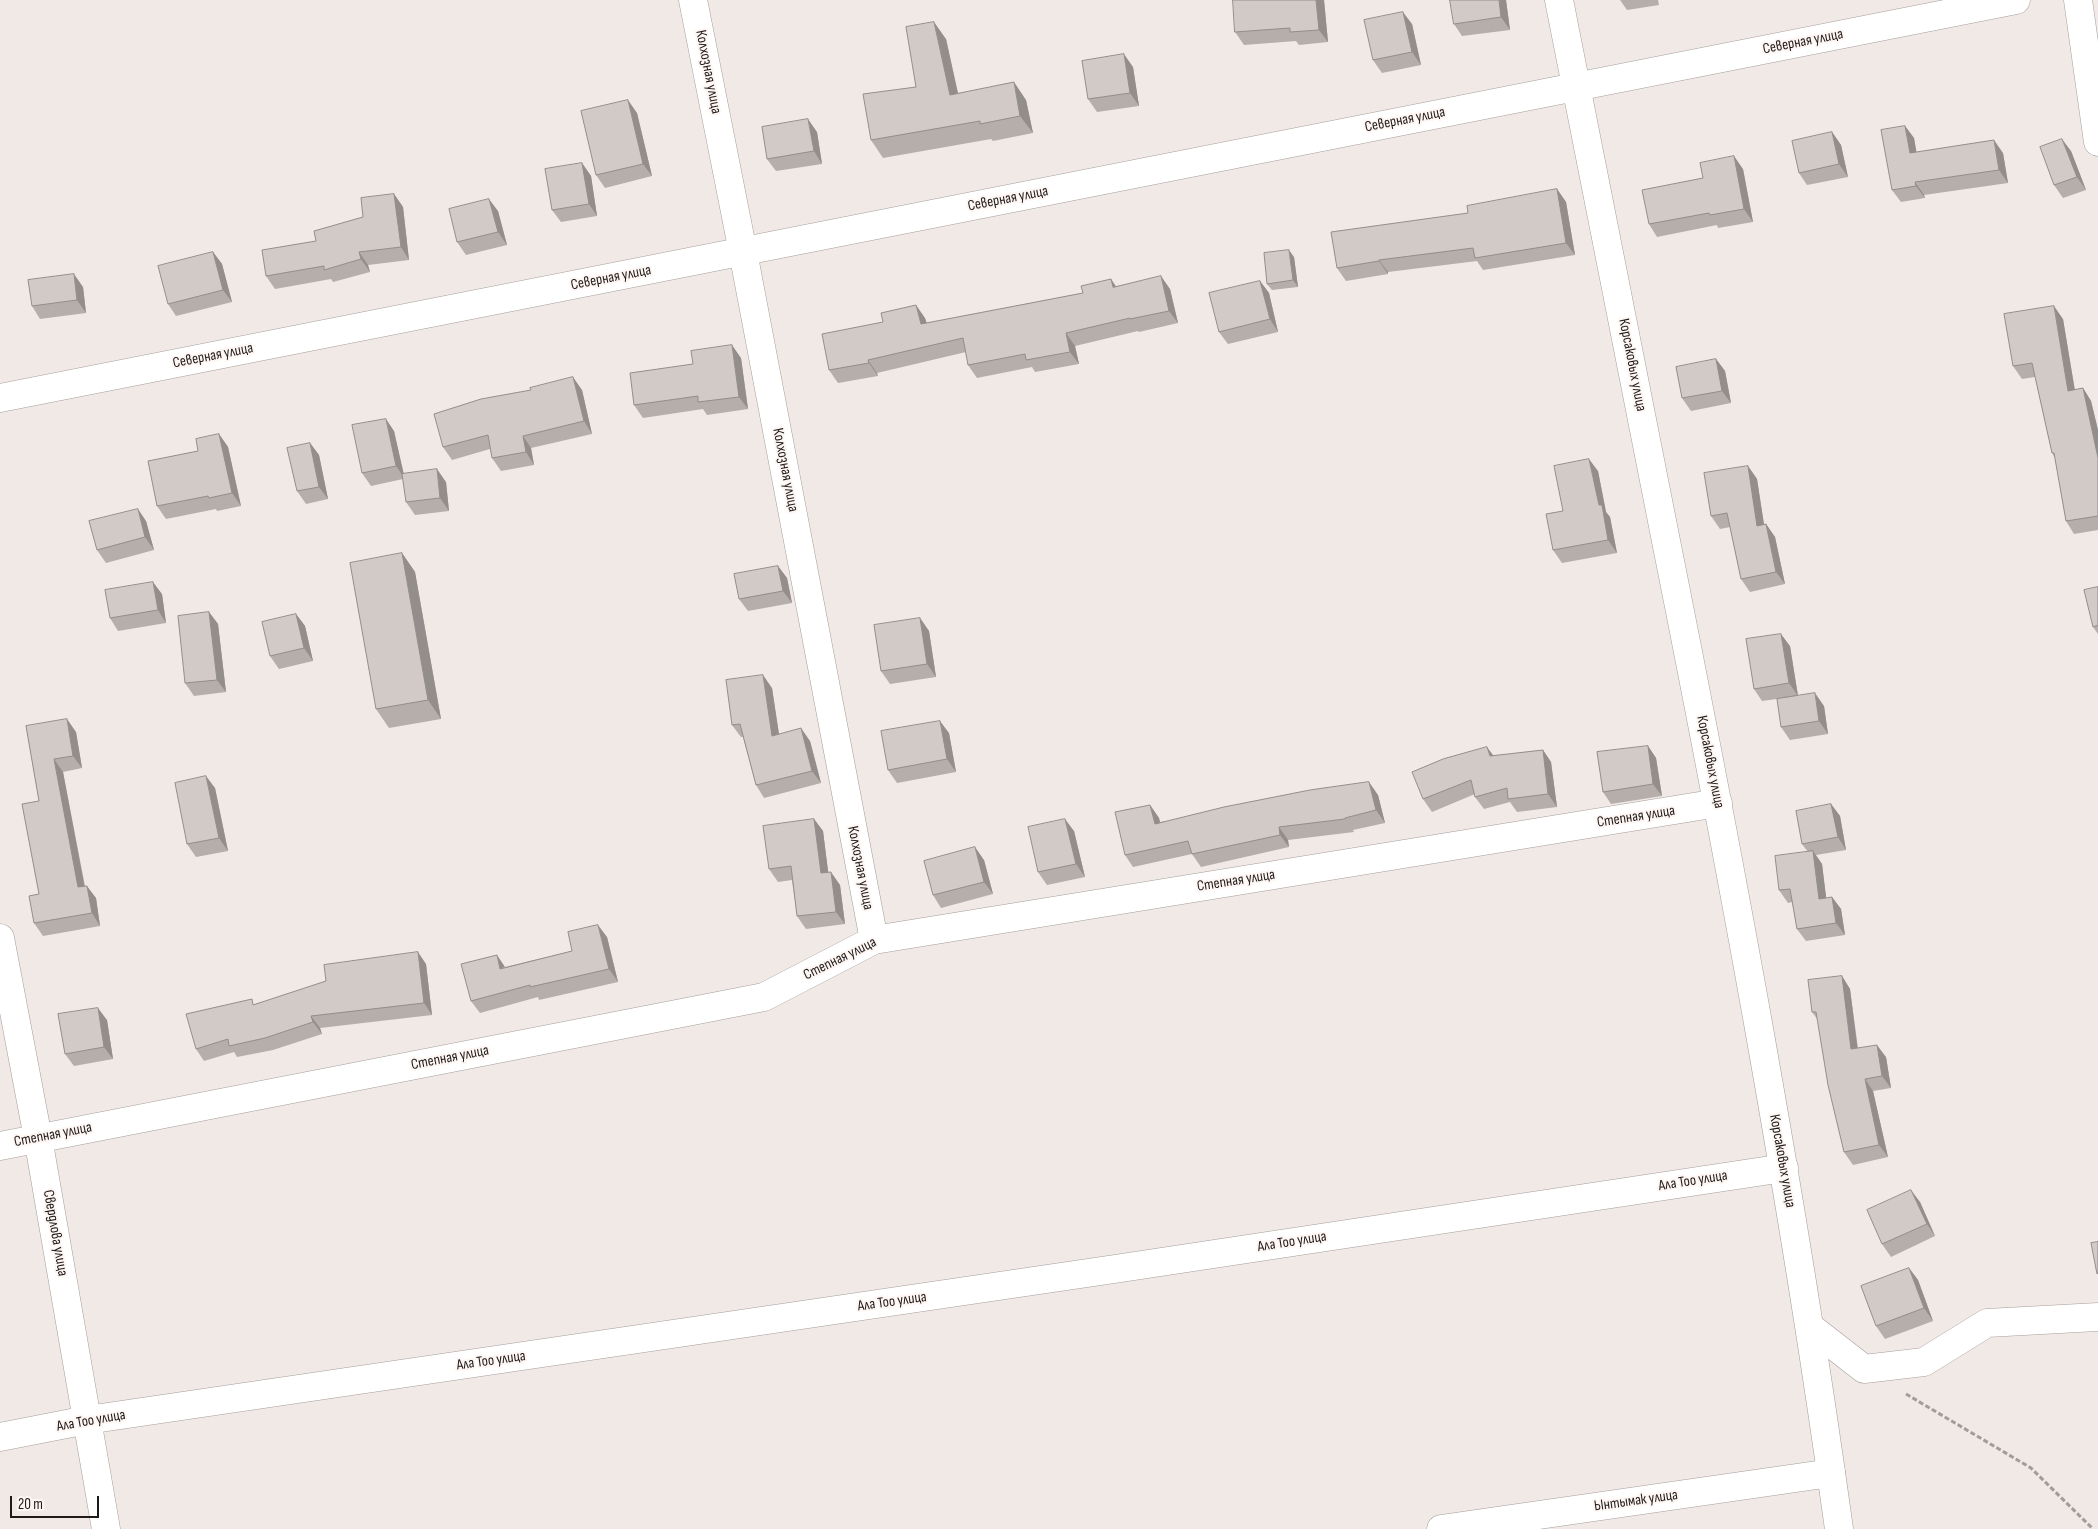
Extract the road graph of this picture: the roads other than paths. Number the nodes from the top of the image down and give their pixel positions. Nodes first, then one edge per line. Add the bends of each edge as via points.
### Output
1 (694, 0) edge
2 (1559, 0) edge
3 (2016, 0) edge
4 (2078, 0) edge
5 (1576, 86) junction
6 (2098, 142) edge
7 (744, 252) junction
8 (0, 398) edge
9 (1718, 804) junction
10 (0, 938) edge
11 (874, 940) junction
12 (38, 1138) junction
13 (0, 1146) edge
14 (1784, 1168) junction
15 (2098, 1317) edge
16 (1810, 1327) junction
17 (87, 1420) junction
18 (0, 1437) edge
19 (1831, 1473) junction
20 (106, 1529) edge
21 (1441, 1529) edge
22 (1839, 1529) edge

1 - 7 street, Колхозная улица
2 - 5 street, Корсаковых улица
3 - 5 street, Северная улица
4 - 6 street
5 - 7 street, Северная улица
5 - 9 street, Корсаковых улица
7 - 8 street, Северная улица
7 - 11 street, Колхозная улица
9 - 11 street, Степная улица
9 - 14 street, Корсаковых улица
10 - 12 street, Свердлова улица
11 - 12 street, Степная улица via 764,997
12 - 13 street, Степная улица
12 - 17 street, Свердлова улица
14 - 16 street, Корсаковых улица
14 - 17 street, Ала Тоо улица
15 - 16 street via 1988,1323 1924,1362 1864,1369
16 - 19 street, Корсаковых улица
17 - 18 street, Ала Тоо улица
17 - 20 street, Свердлова улица
19 - 21 street, Ынтымак улица
19 - 22 street, Корсаковых улица

